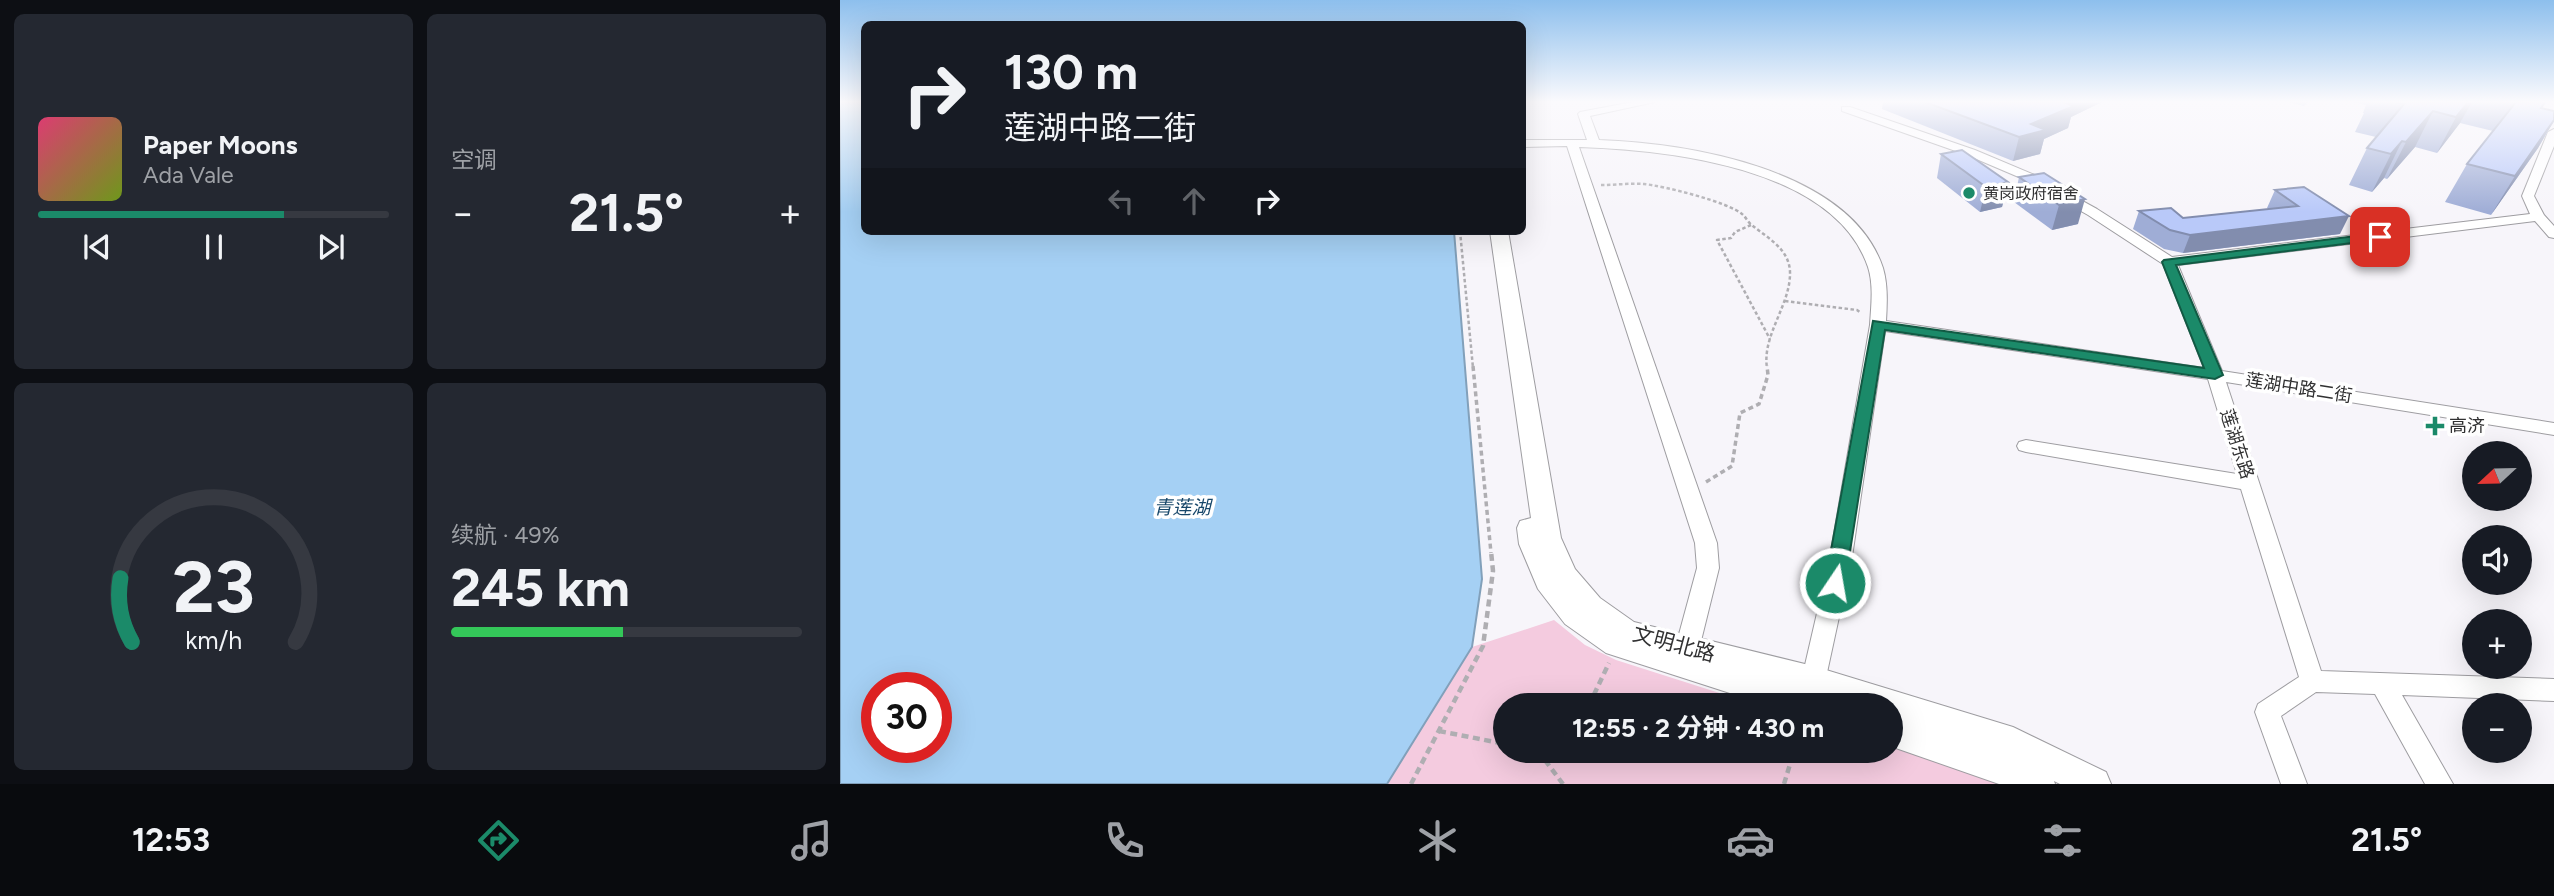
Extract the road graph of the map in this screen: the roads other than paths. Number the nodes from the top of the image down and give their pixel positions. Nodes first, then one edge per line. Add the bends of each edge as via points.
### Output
1 (1592, 139) edge
2 (1931, 139) edge
3 (2551, 139) edge
4 (1572, 143) junction
5 (1526, 144) edge
6 (1594, 144) junction
7 (2538, 218) junction
8 (2554, 234) edge
9 (1489, 235) edge
10 (1500, 235) edge
11 (2169, 262) junction
12 (1878, 324) junction
13 (2215, 375) junction
14 (2554, 429) edge
15 (2026, 446) dead end
16 (2249, 483) junction
17 (1687, 649) junction
18 (2312, 681) junction
19 (2382, 684) junction
20 (2554, 690) edge
21 (1796, 693) edge
22 (1801, 693) edge
23 (1812, 693) edge
24 (1903, 717) edge
25 (1903, 735) edge
26 (2038, 784) edge
27 (2094, 784) edge
28 (2294, 784) edge
29 (2440, 784) edge

1 - 6 street
2 - 11 street via 2016,171 2104,219
3 - 7 street via 2528,196
4 - 5 street
4 - 6 street
4 - 17 street via 1706,543 1708,568
6 - 12 street via 1753,167 1812,194 1840,215 1874,264 1880,297
7 - 8 street
7 - 11 street
9 - 21 street, 文明北路 via 1533,544 1548,581 1575,615 1617,644
10 - 17 street, 文明北路 via 1541,508 1547,538 1564,576 1590,606 1626,632
11 - 13 street, 莲湖东路
12 - 13 street, 莲湖中路二街
12 - 23 street via 1841,557
13 - 14 street, 莲湖中路二街
13 - 16 street, 莲湖东路
15 - 16 street
16 - 18 street, 莲湖东路
17 - 22 street, 文明北路
18 - 19 street
18 - 28 street via 2267,712
19 - 20 street
19 - 29 street
24 - 27 street, 文明北路 via 2013,742
25 - 26 street

